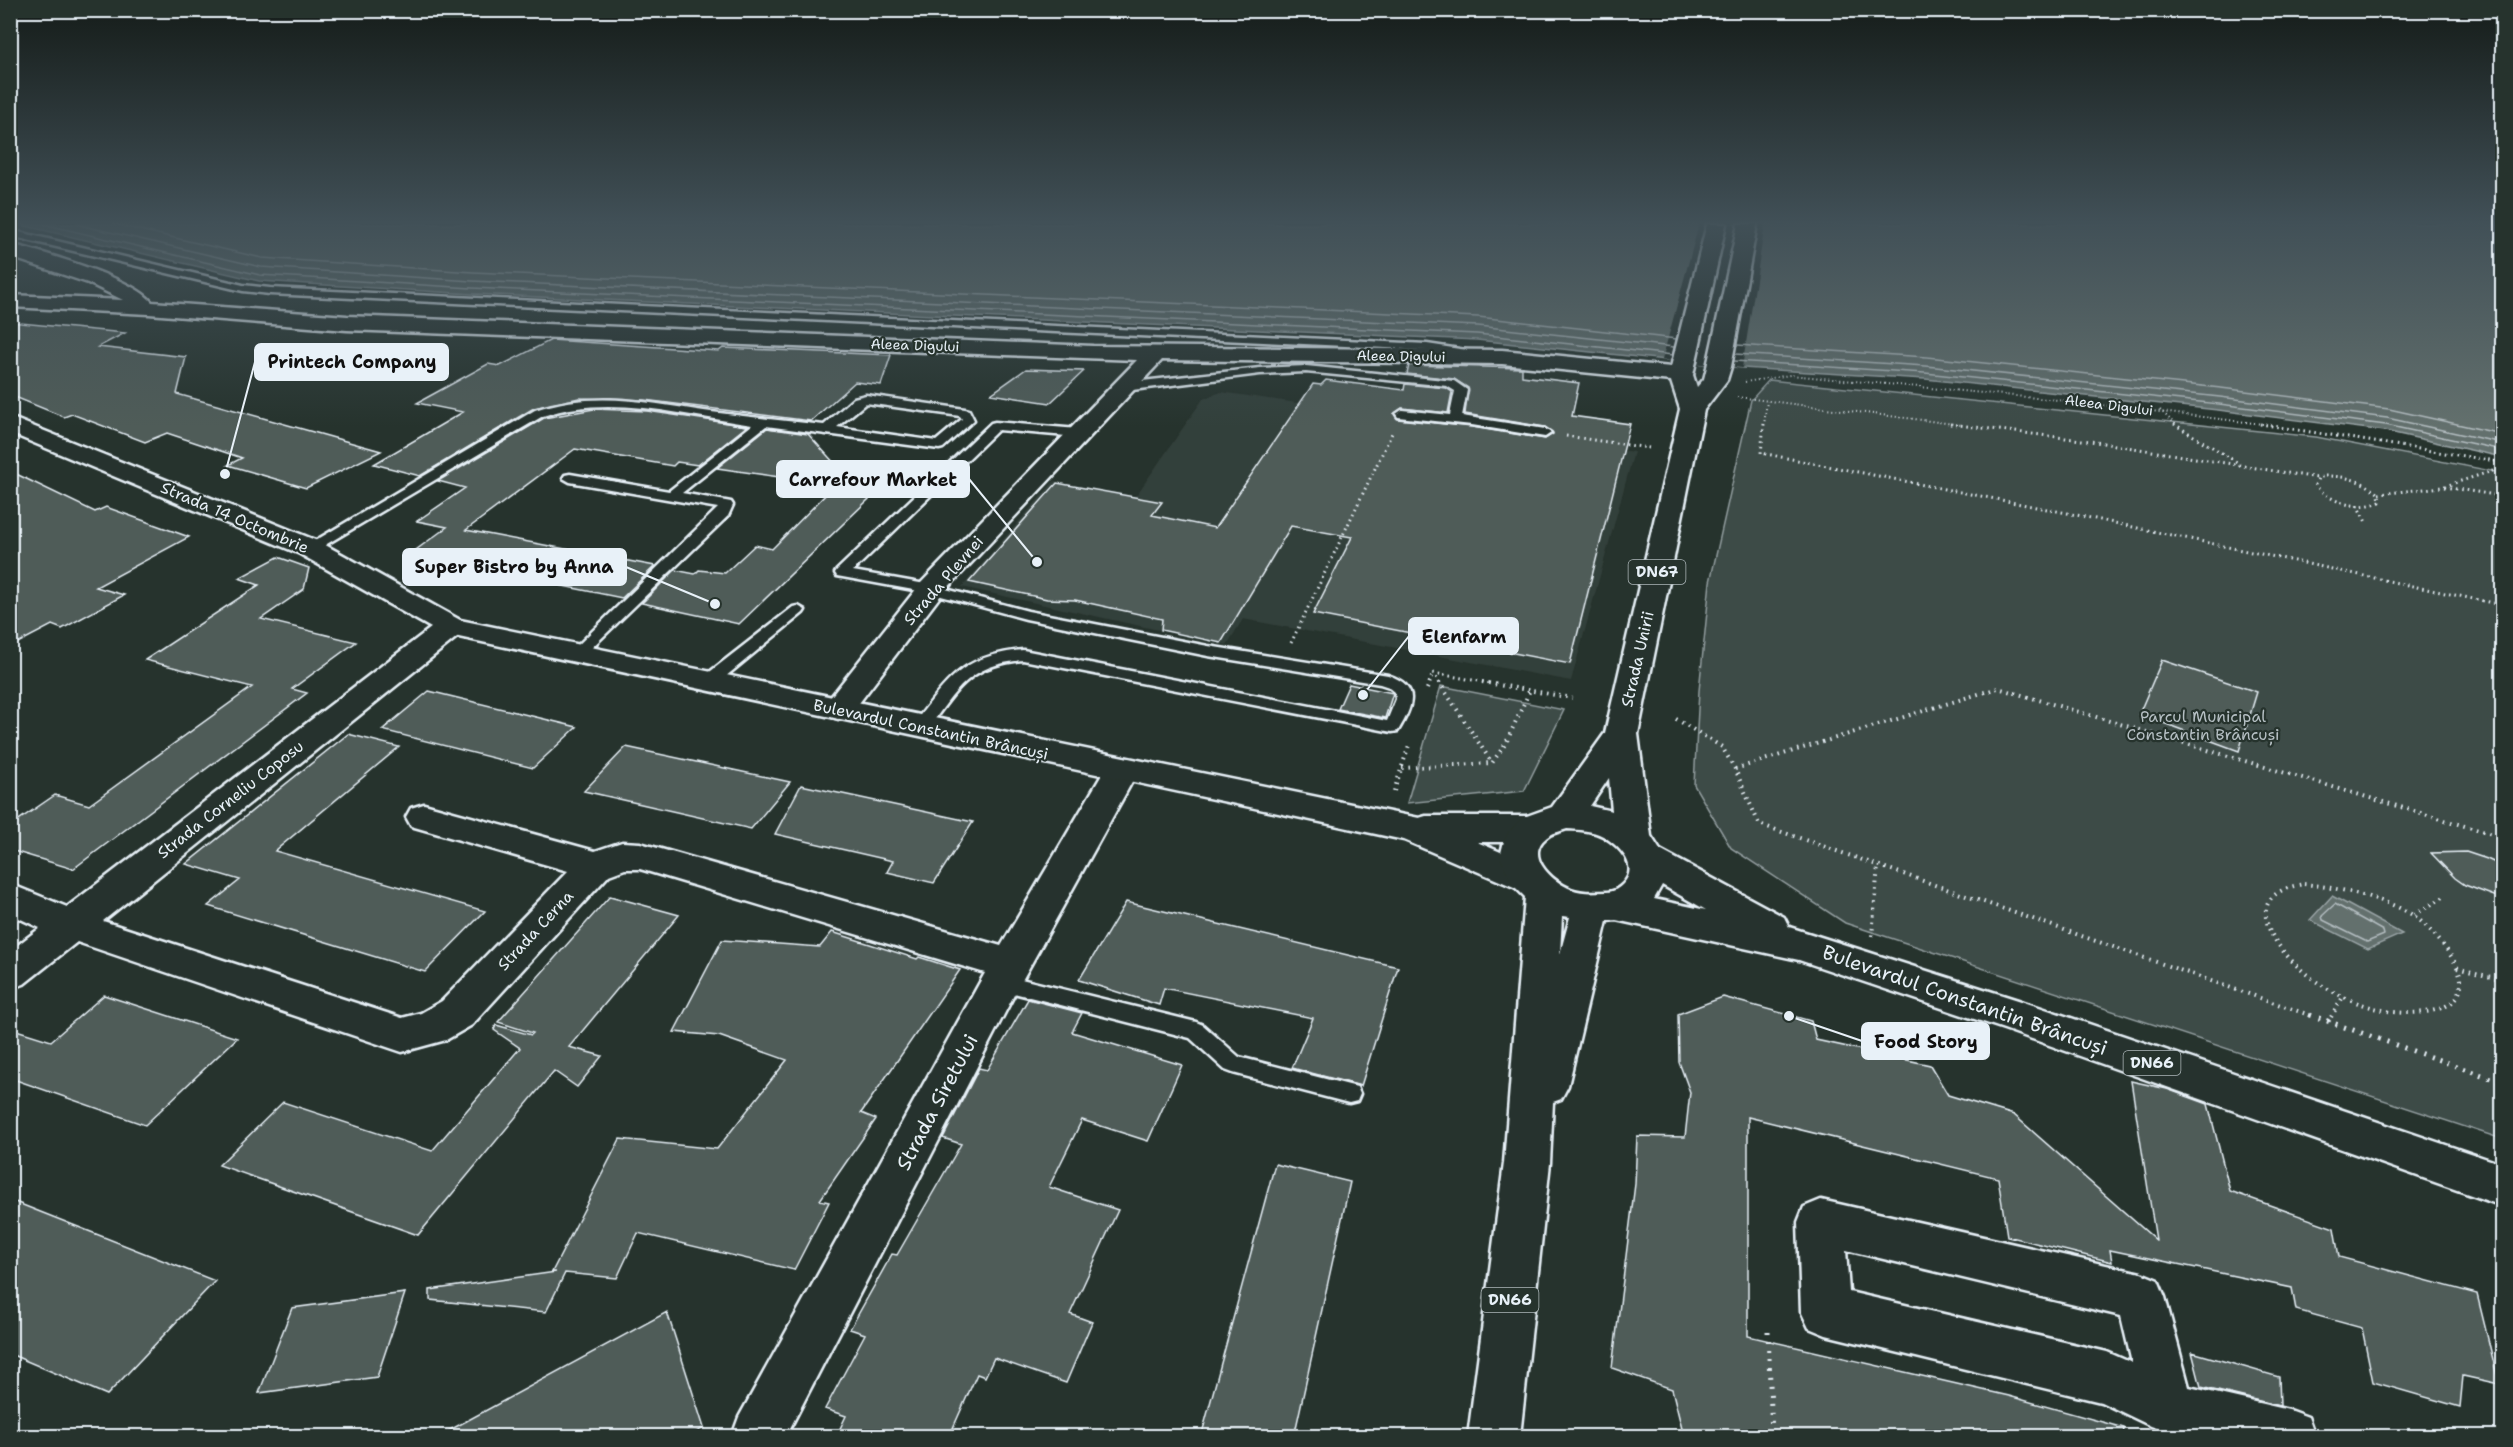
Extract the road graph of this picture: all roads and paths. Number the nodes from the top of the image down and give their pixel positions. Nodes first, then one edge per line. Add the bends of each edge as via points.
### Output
1 (125, 292) edge
2 (281, 292) edge
3 (1701, 292) edge
4 (1734, 292) edge
5 (10, 301) edge
6 (149, 308) junction
7 (1156, 354) junction
8 (1502, 357) junction
9 (1682, 369) junction
10 (1717, 373) junction
11 (1124, 387) junction
12 (1735, 397) dead end
13 (1767, 401) junction
14 (1692, 409) junction
15 (2160, 410) junction
16 (1402, 414) joint
17 (1455, 420) junction
18 (762, 423) junction
19 (10, 424) edge
20 (827, 429) junction
21 (1078, 433) junction
22 (1545, 433) dead end
23 (1576, 437) dead end
24 (1649, 448) dead end
25 (2502, 462) edge
26 (2243, 466) junction
27 (2502, 468) edge
28 (570, 478) dead end
29 (2318, 478) junction
30 (2442, 487) junction
31 (2379, 494) junction
32 (672, 495) junction
33 (2502, 496) edge
34 (2357, 506) junction
35 (2366, 522) dead end
36 (310, 548) junction
37 (931, 589) junction
38 (2502, 605) edge
39 (798, 610) dead end
40 (450, 627) junction
41 (576, 654) junction
42 (1281, 663) junction
43 (1433, 673) junction
44 (708, 682) junction
45 (1530, 690) junction
46 (1426, 694) dead end
47 (1572, 698) dead end
48 (838, 708) junction
49 (1676, 719) dead end
50 (921, 726) junction
51 (1621, 734) junction
52 (1412, 736) dead end
53 (1492, 763) junction
54 (1402, 768) junction
55 (1122, 769) junction
56 (1735, 769) junction
57 (1394, 791) dead end
58 (1565, 816) junction
59 (424, 817) dead end
60 (1412, 829) junction
61 (1530, 829) junction
62 (2502, 837) edge
63 (1640, 850) junction
64 (596, 865) junction
65 (1878, 865) junction
66 (1536, 886) junction
67 (2447, 895) dead end
68 (10, 898) edge
69 (1604, 907) junction
70 (2414, 915) junction
71 (71, 925) junction
72 (1872, 937) dead end
73 (1801, 945) junction
74 (2457, 968) junction
75 (10, 973) edge
76 (1006, 974) junction
77 (2502, 980) edge
78 (2343, 997) junction
79 (2328, 1021) junction
80 (2502, 1082) edge
81 (1349, 1094) dead end
82 (1527, 1163) junction
83 (2502, 1185) edge
84 (1768, 1331) dead end
85 (2169, 1408) junction
86 (758, 1437) edge
87 (1494, 1437) edge
88 (1772, 1437) edge
89 (2289, 1437) edge

1 - 6 street
2 - 8 lane via 1427,347
3 - 9 street
4 - 10 street, Strada Unirii / DN67
5 - 6 street, Aleea Digului
6 - 7 street, Aleea Digului via 347,323
7 - 8 street, Aleea Digului
7 - 11 street, Strada Plevnei
8 - 9 street, Aleea Digului
9 - 14 street
10 - 14 street, Strada Unirii / DN67
10 - 15 path, Aleea Digului via 1737,383 1764,382 1790,375
11 - 17 lane via 1306,369 1395,376 1450,383 1461,390
11 - 21 street, Strada Plevnei
12 - 13 path
13 - 26 path via 2090,441
13 - 38 path via 1761,453
14 - 51 street, Strada Unirii / DN67
15 - 25 path, Aleea Digului via 2354,436
15 - 26 path via 2180,429
16 - 17 lane
16 - 42 path
17 - 22 lane
18 - 20 lane
18 - 32 lane
18 - 36 lane via 610,402 557,405
19 - 36 street, Strada 14 Octombrie
20 - 20 lane via 939,445 968,416 866,399 858,401
21 - 37 street, Strada Plevnei
21 - 37 lane via 995,426 842,573
23 - 24 path
26 - 29 path
27 - 30 path
28 - 32 lane
29 - 31 path via 2355,480
29 - 34 path via 2315,485 2319,490 2334,500
30 - 31 path
30 - 33 path
31 - 34 path via 2380,502 2375,505
32 - 41 lane via 726,505 723,513
34 - 35 path
36 - 40 street, Strada 14 Octombrie
37 - 42 lane via 1026,615
37 - 48 street, Strada Plevnei
39 - 44 lane
40 - 41 street, Bulevardul Constantin Brâncuși
40 - 71 street, Strada Corneliu Coposu
41 - 44 street, Bulevardul Constantin Brâncuși
42 - 50 lane via 1395,683 1403,690 1404,699 1392,727 1008,655 977,663 955,682
43 - 45 path
43 - 46 path
43 - 53 path
44 - 48 street, Bulevardul Constantin Brâncuși
45 - 47 path
45 - 53 path via 1506,743
48 - 50 street, Bulevardul Constantin Brâncuși
49 - 56 path via 1722,747
50 - 55 street, Bulevardul Constantin Brâncuși
51 - 58 street, Strada Unirii / DN67
51 - 63 street, Strada Unirii / DN67
52 - 54 path
53 - 54 path
54 - 57 path
55 - 60 street, Bulevardul Constantin Brâncuși
55 - 76 street, Strada Siretului
56 - 62 path via 1998,688
56 - 65 path via 1759,824
58 - 61 street
58 - 63 street via 1590,818 1614,826
59 - 64 street
60 - 61 street, Bulevardul Constantin Brâncuși
60 - 66 street, Bulevardul Constantin Brâncuși
61 - 66 street via 1520,843 1519,861
63 - 69 street, Strada Unirii via 1647,878 1637,895
63 - 73 street, Bulevardul Constantin Brâncuși / DN66
64 - 71 street, Strada Cerna via 457,1013 431,1028 402,1035
64 - 76 street, Strada Cerna via 622,855 640,856
65 - 72 path
65 - 79 path
66 - 69 street via 1566,905
66 - 82 street, DN66
67 - 70 path
68 - 71 street, Strada Cerna
69 - 73 street, Bulevardul Constantin Brâncuși / DN66
69 - 82 street, DN66
70 - 74 path via 2444,946
70 - 78 path via 2332,886 2304,884 2283,889 2269,900 2264,916 2271,936 2287,958 2311,979
71 - 75 street, Strada Corneliu Coposu
73 - 83 street, Bulevardul Constantin Brâncuși / DN66
74 - 77 path
74 - 78 path via 2461,987 2452,1002 2434,1012 2408,1014 2376,1009
76 - 81 lane via 1196,1031 1233,1064
76 - 86 street, Strada Siretului
78 - 79 path
79 - 80 path
82 - 87 street, DN66
84 - 88 path
85 - 85 street via 2107,1378 1826,1311 1821,1222 2141,1298
85 - 89 street

